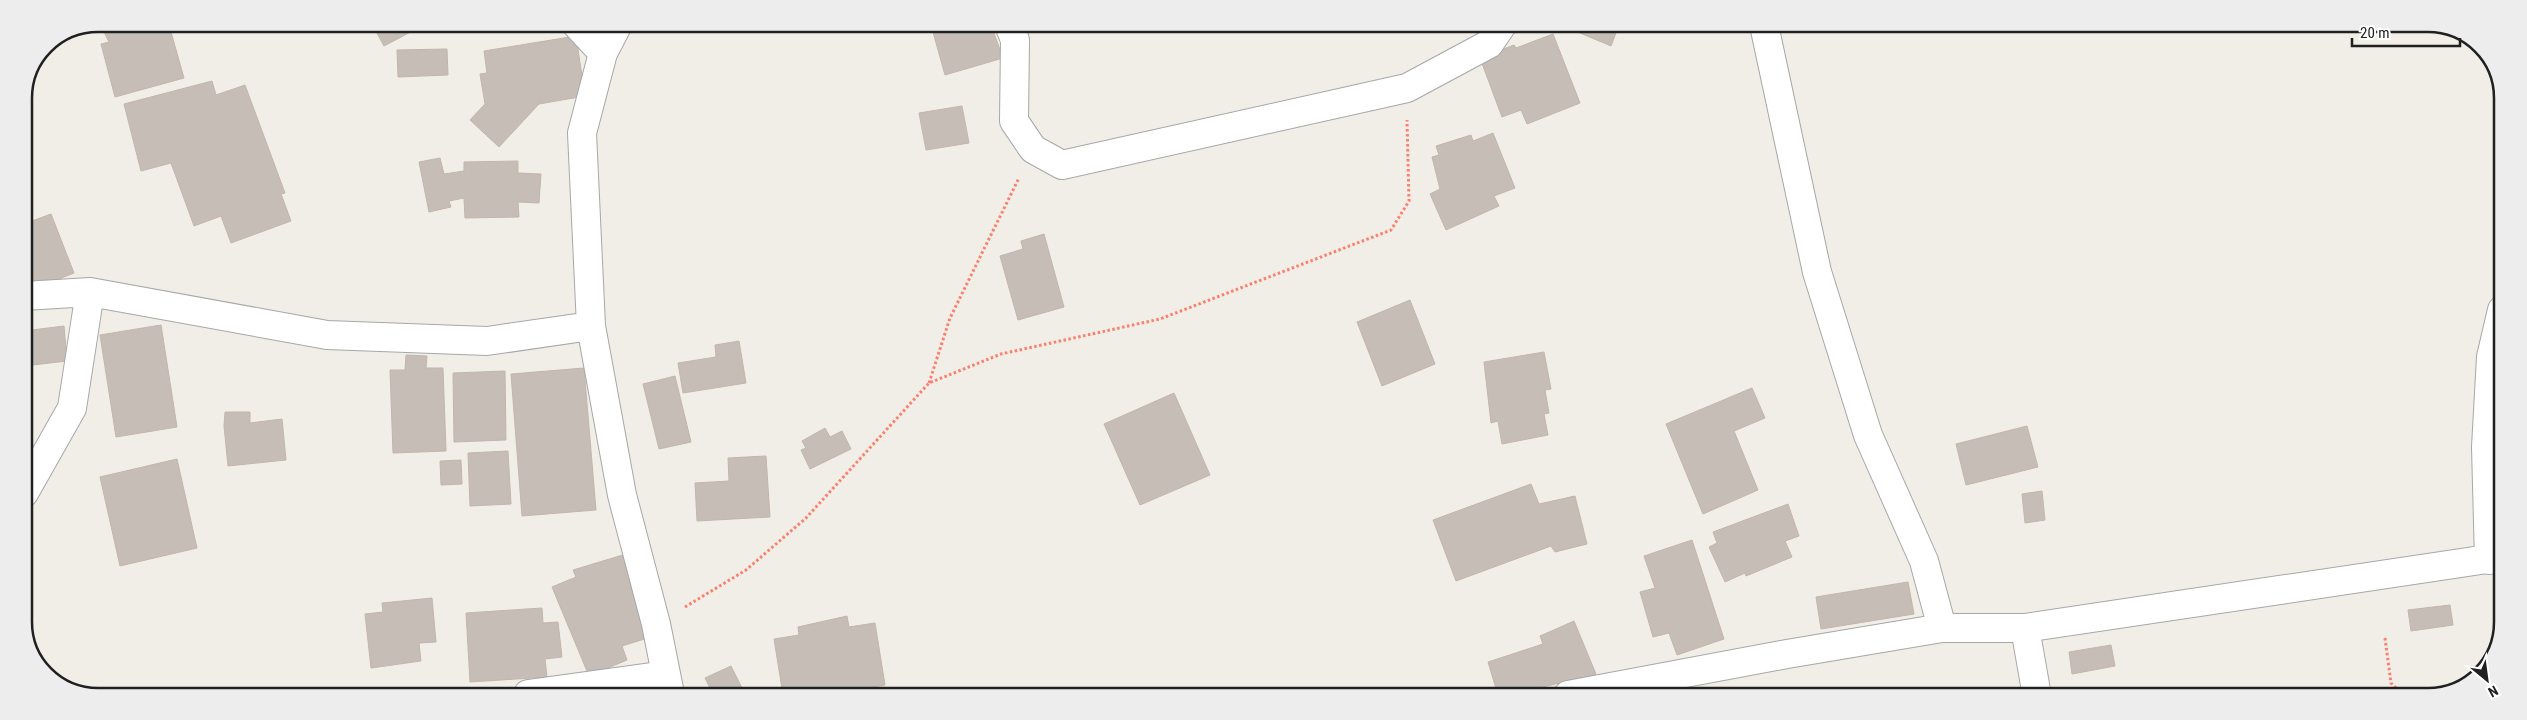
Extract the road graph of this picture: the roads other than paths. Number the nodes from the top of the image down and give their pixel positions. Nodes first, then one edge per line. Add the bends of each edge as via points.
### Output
1 (584, 33) edge
2 (613, 33) edge
3 (1012, 33) edge
4 (1497, 33) edge
5 (1766, 33) edge
6 (603, 53) junction
7 (90, 292) junction
8 (32, 295) edge
9 (591, 326) junction
10 (2494, 343) edge
11 (33, 478) edge
12 (2494, 546) edge
13 (2494, 558) edge
14 (1942, 628) junction
15 (2025, 628) junction
16 (668, 685) edge
17 (621, 688) edge
18 (1605, 688) edge
19 (2036, 688) edge

1 - 6 street
2 - 6 street
3 - 4 street via 1015,40 1014,121 1033,149 1062,165 1407,88 1489,44
5 - 14 street via 1818,272 1868,435 1924,561
6 - 9 street via 582,133
7 - 8 street
7 - 9 street via 327,335 487,341
7 - 11 street via 72,408
9 - 16 street via 622,495 656,624
10 - 12 street via 2486,447
13 - 15 street
14 - 15 street
14 - 18 street
15 - 19 street
16 - 17 street

